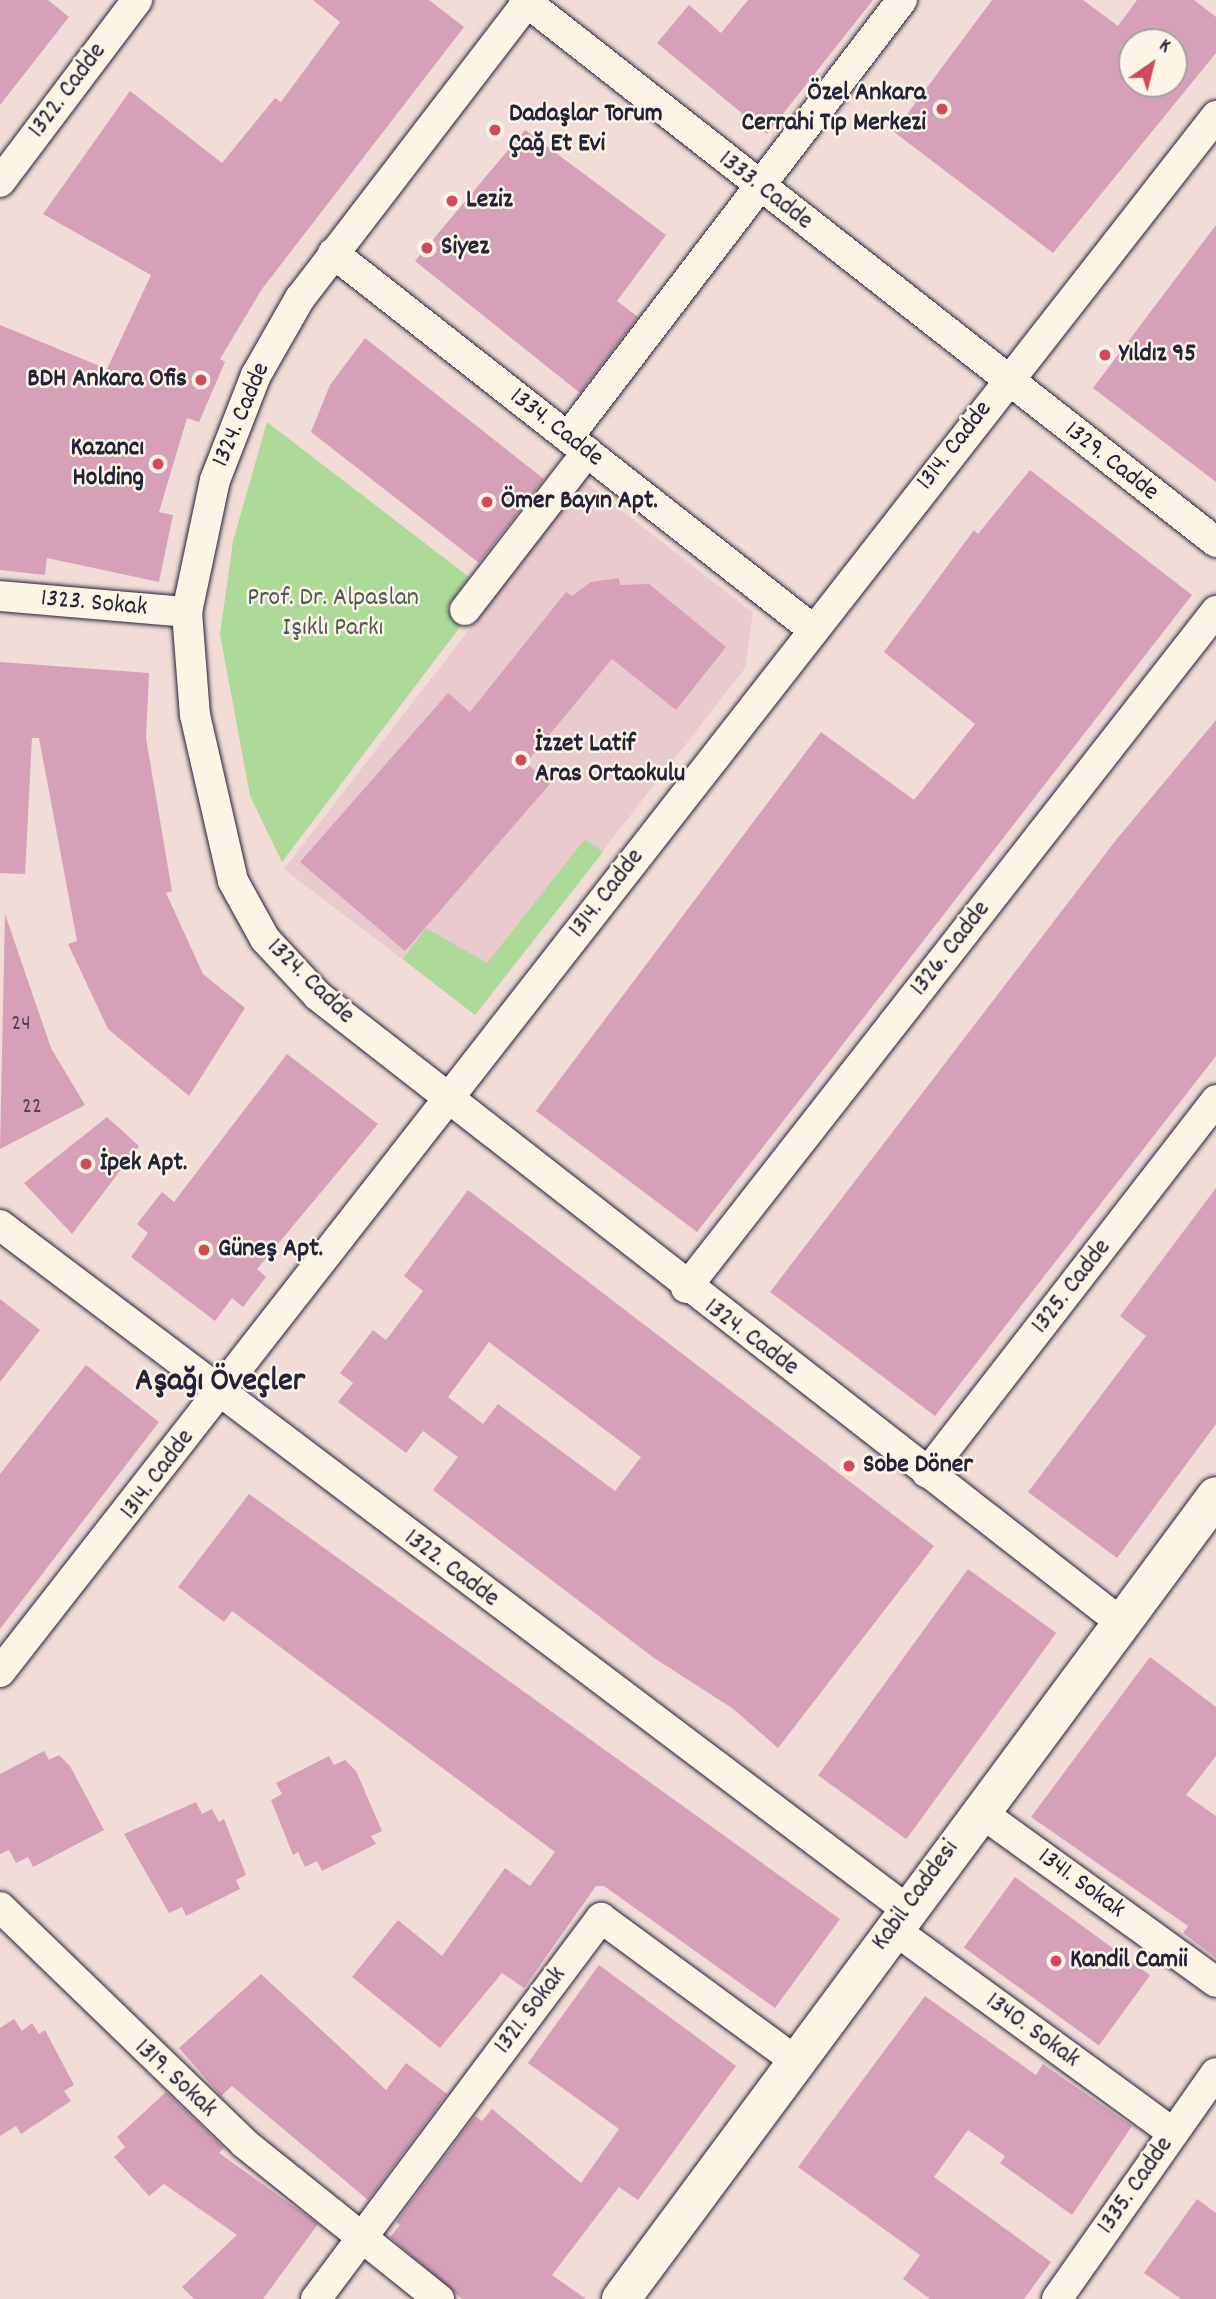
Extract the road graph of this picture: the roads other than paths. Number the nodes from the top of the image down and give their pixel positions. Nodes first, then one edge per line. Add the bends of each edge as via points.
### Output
1 (137, 0) edge
2 (902, 0) edge
3 (527, 1) edge
4 (1216, 116) edge
5 (0, 182) edge
6 (758, 185) junction
7 (333, 253) junction
8 (1006, 381) junction
9 (577, 444) junction
10 (1216, 542) edge
11 (0, 596) edge
12 (465, 610) dead end
13 (1216, 611) edge
14 (187, 612) junction
15 (811, 628) junction
16 (1216, 1100) edge
17 (447, 1101) junction
18 (0, 1226) edge
19 (686, 1288) junction
20 (219, 1395) junction
21 (927, 1473) junction
22 (1216, 1496) edge
23 (1119, 1621) junction
24 (0, 1672) edge
25 (979, 1811) junction
26 (0, 1907) edge
27 (899, 1919) junction
28 (1216, 1982) edge
29 (796, 2061) junction
30 (1216, 2073) edge
31 (1173, 2133) junction
32 (361, 2239) junction
33 (316, 2299) edge
34 (439, 2299) edge
35 (621, 2299) edge
36 (1057, 2299) edge

1 - 5 street, 1322. Cadde
2 - 6 street
3 - 6 street, 1333. Cadde
3 - 7 street, 1324. Cadde
4 - 8 street, 1314. Cadde
6 - 8 street, 1333. Cadde
6 - 9 street
7 - 9 street, 1334. Cadde
7 - 14 street, 1324. Cadde via 271,347 241,408 202,520
8 - 10 street, 1329. Cadde
8 - 15 street, 1314. Cadde
9 - 12 street
9 - 15 street, 1334. Cadde
11 - 14 street, 1323. Sokak
13 - 19 street, 1326. Cadde
14 - 17 street, 1324. Cadde via 195,715 217,830 252,920 304,983
15 - 17 street, 1314. Cadde
16 - 21 street, 1325. Cadde
17 - 19 street, 1324. Cadde
17 - 20 street, 1314. Cadde
18 - 20 street, 1322. Cadde
19 - 21 street, 1324. Cadde
20 - 24 street, 1314. Cadde
20 - 27 street, 1322. Cadde
21 - 23 street, 1324. Cadde
22 - 23 main road, Kabil Caddesi
23 - 25 main road, Kabil Caddesi
25 - 27 main road, Kabil Caddesi
25 - 28 street, 1341. Sokak
26 - 32 street, 1319. Sokak via 244,2143
27 - 29 main road, Kabil Caddesi
27 - 31 street, 1340. Sokak
29 - 32 street, 1321. Sokak via 601,1918
29 - 35 main road, Kabil Caddesi
30 - 31 street, 1335. Cadde
31 - 36 street, 1335. Cadde
32 - 33 street, 1321. Sokak
32 - 34 street, 1319. Sokak

